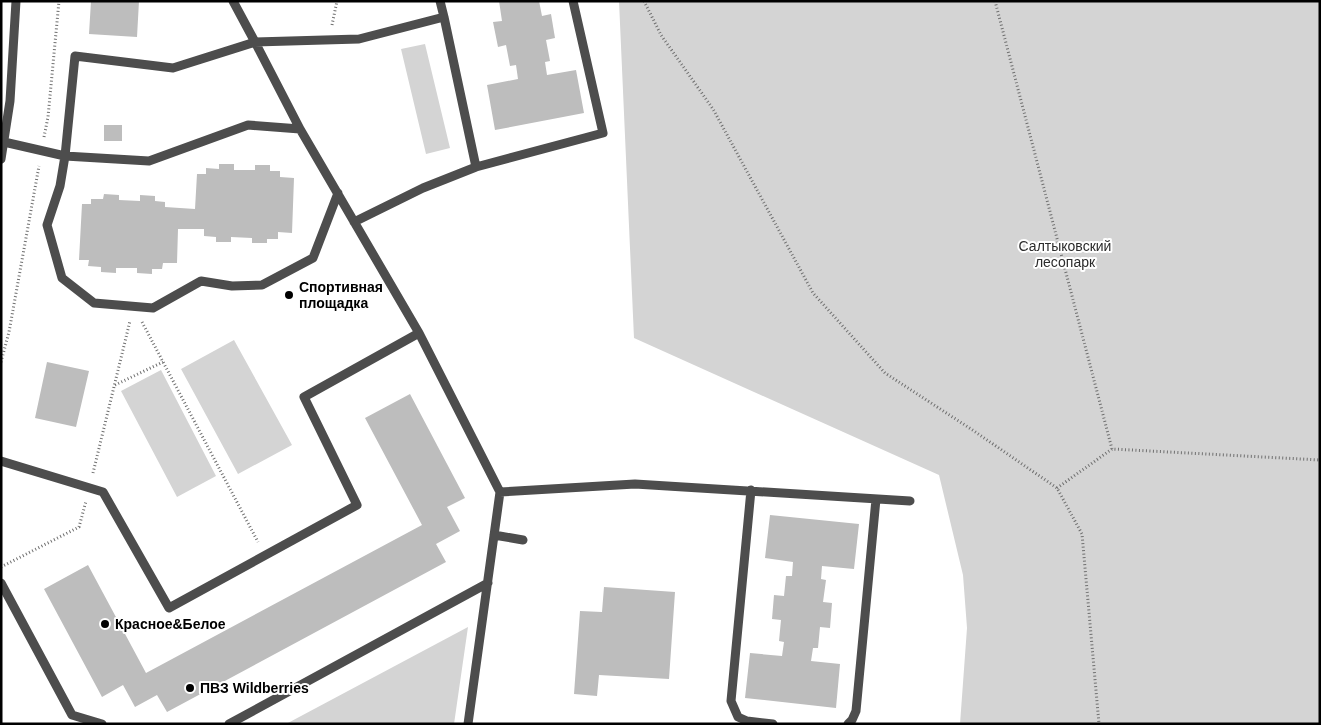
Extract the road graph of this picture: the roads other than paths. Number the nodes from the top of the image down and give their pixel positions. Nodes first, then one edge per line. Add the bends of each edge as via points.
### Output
1 (16, 1) edge
2 (233, 1) edge
3 (440, 1) edge
4 (573, 1) edge
5 (444, 17) junction
6 (255, 42) junction
7 (300, 129) junction
8 (4, 142) junction
9 (65, 156) junction
10 (1, 158) edge
11 (476, 167) junction
12 (338, 193) junction
13 (354, 222) junction
14 (419, 333) junction
15 (1, 461) edge
16 (751, 490) junction
17 (500, 492) junction
18 (876, 499) junction
19 (910, 501) dead end
20 (494, 535) junction
21 (523, 540) dead end
22 (1, 583) edge
23 (488, 583) junction
24 (102, 724) edge
25 (229, 724) edge
26 (468, 724) edge
27 (773, 724) edge
28 (848, 724) edge

1 - 8 street via 10,101
2 - 6 street
3 - 5 street
4 - 11 street via 603,133
5 - 6 street via 359,39
5 - 11 street
6 - 7 street
6 - 9 street via 173,68 75,56
7 - 9 street via 248,125 149,161
7 - 12 street
8 - 9 street
8 - 10 street
9 - 12 street via 60,186 47,225 62,278 94,303 153,308 201,282 262,285 313,258
11 - 13 street via 423,188
12 - 13 street
13 - 14 street
14 - 15 street via 304,397 357,505 169,608 103,492
14 - 17 street
16 - 17 street via 635,484
16 - 18 street
16 - 27 street via 731,701 738,718
17 - 20 street
18 - 19 street
18 - 28 street via 856,711
20 - 21 street
20 - 23 street
22 - 24 street via 72,715
23 - 25 street
23 - 26 street

